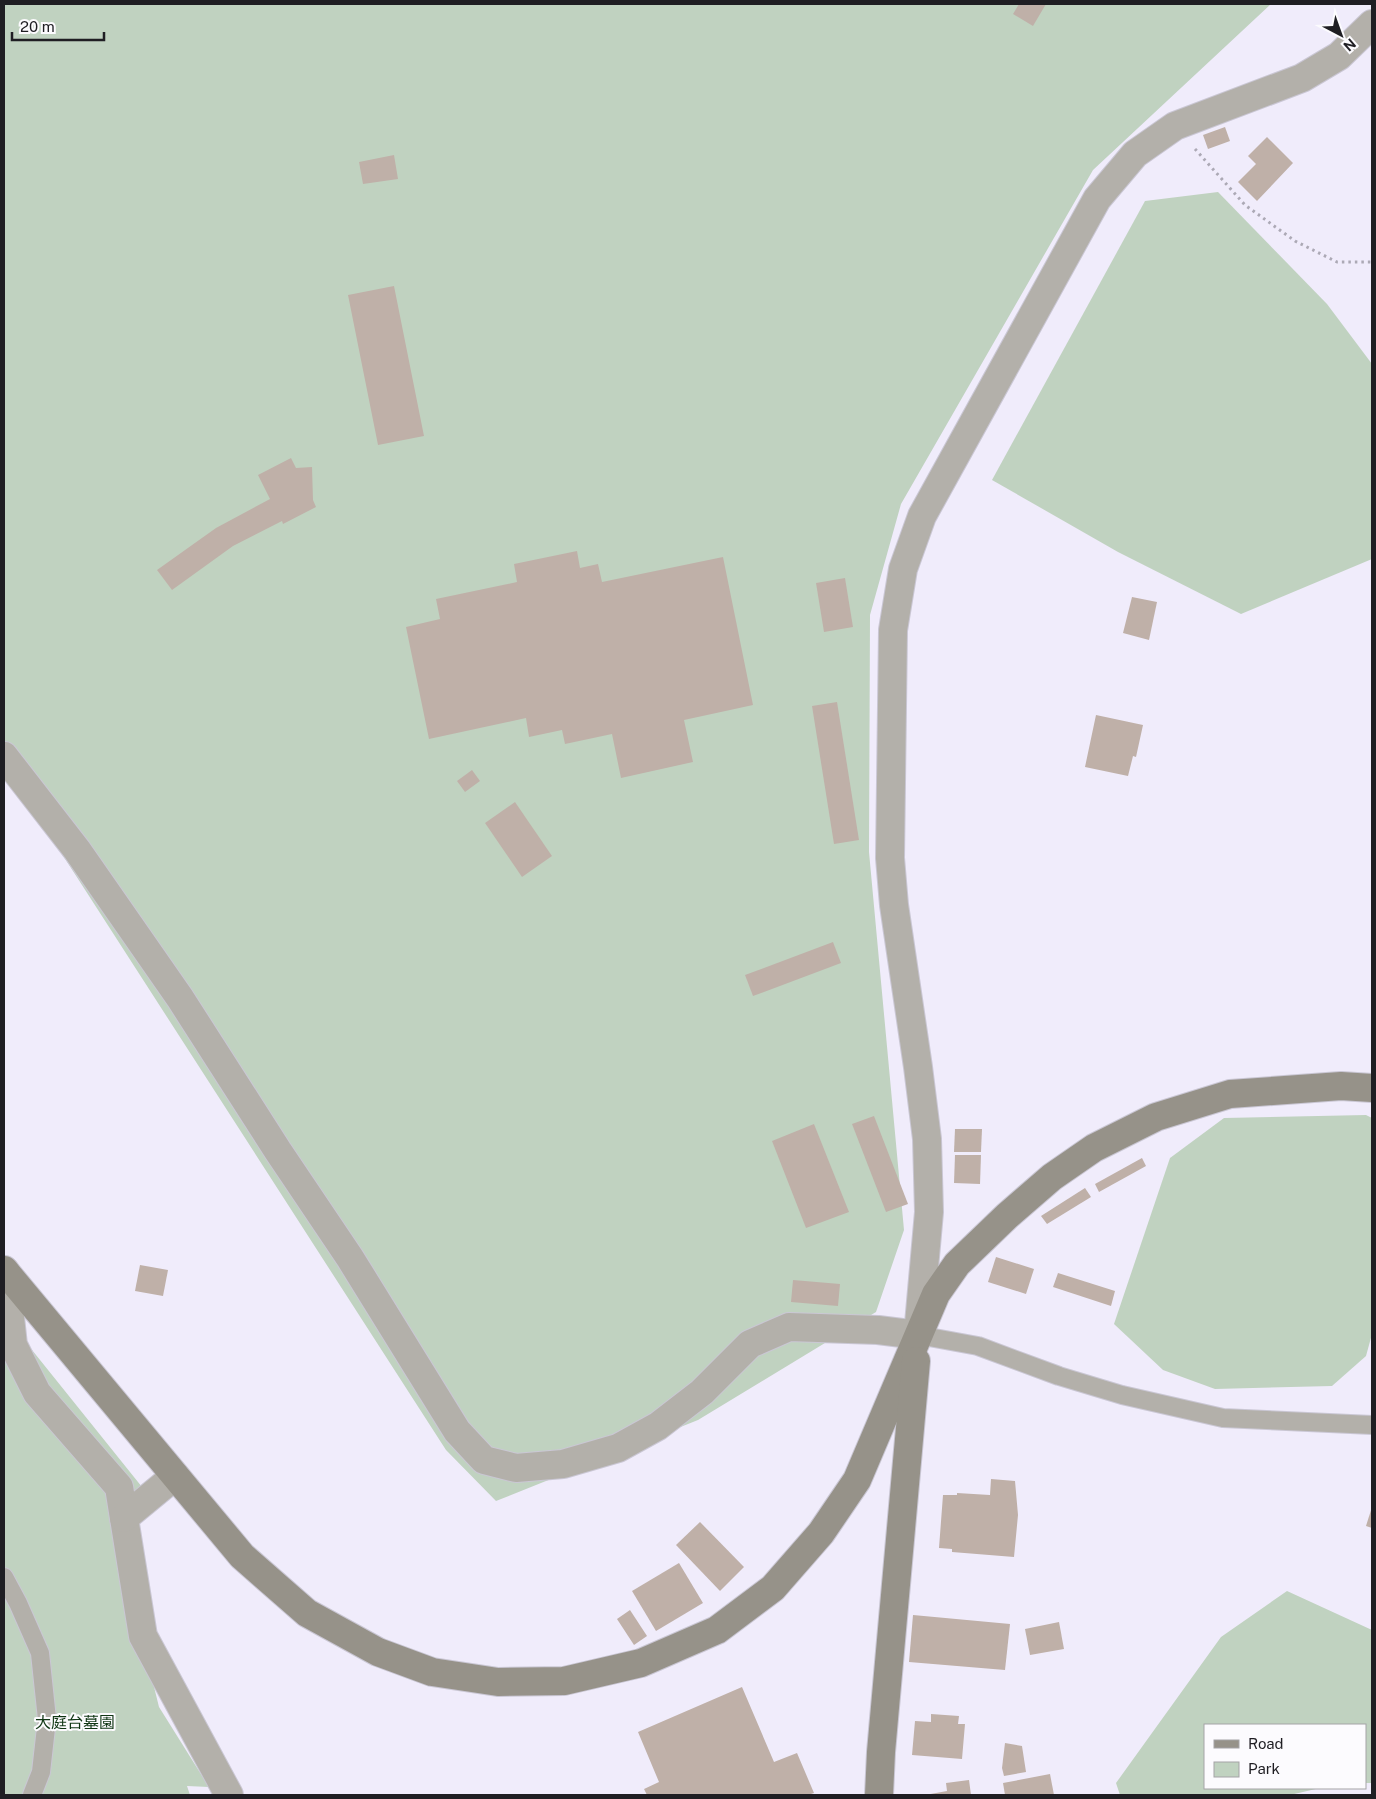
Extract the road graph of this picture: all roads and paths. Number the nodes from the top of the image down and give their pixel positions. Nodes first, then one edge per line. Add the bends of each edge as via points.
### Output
1 (1372, 24) edge
2 (1175, 126) junction
3 (1372, 262) edge
4 (4, 756) edge
5 (1372, 1088) edge
6 (4, 1270) edge
7 (918, 1335) junction
8 (1372, 1424) edge
9 (176, 1476) junction
10 (124, 1518) junction
11 (4, 1577) edge
12 (32, 1795) edge
13 (229, 1795) edge
14 (879, 1795) edge

1 - 2 street via 1339,56 1302,78
2 - 3 path via 1245,205 1294,241 1337,262
2 - 7 street via 1135,154 1097,199 922,516 903,569 893,630 890,858 927,1139 929,1212
4 - 7 street via 77,850 180,998 350,1258 457,1431 484,1460 516,1468 563,1464 618,1448 658,1426 702,1392 750,1344 789,1327 878,1330
5 - 7 street via 1341,1086 1230,1094 1156,1117 1094,1148 1052,1177 957,1264 936,1294
6 - 9 street
6 - 10 street via 13,1345 37,1393 119,1487
7 - 8 lane via 978,1346 1122,1395 1223,1418
7 - 9 street via 857,1480 821,1533 773,1588 717,1630 641,1663 564,1681 498,1682 432,1672 378,1652 307,1613 242,1556
7 - 14 street
9 - 10 street
10 - 13 street via 143,1636
11 - 12 lane via 40,1653 47,1719 42,1772

